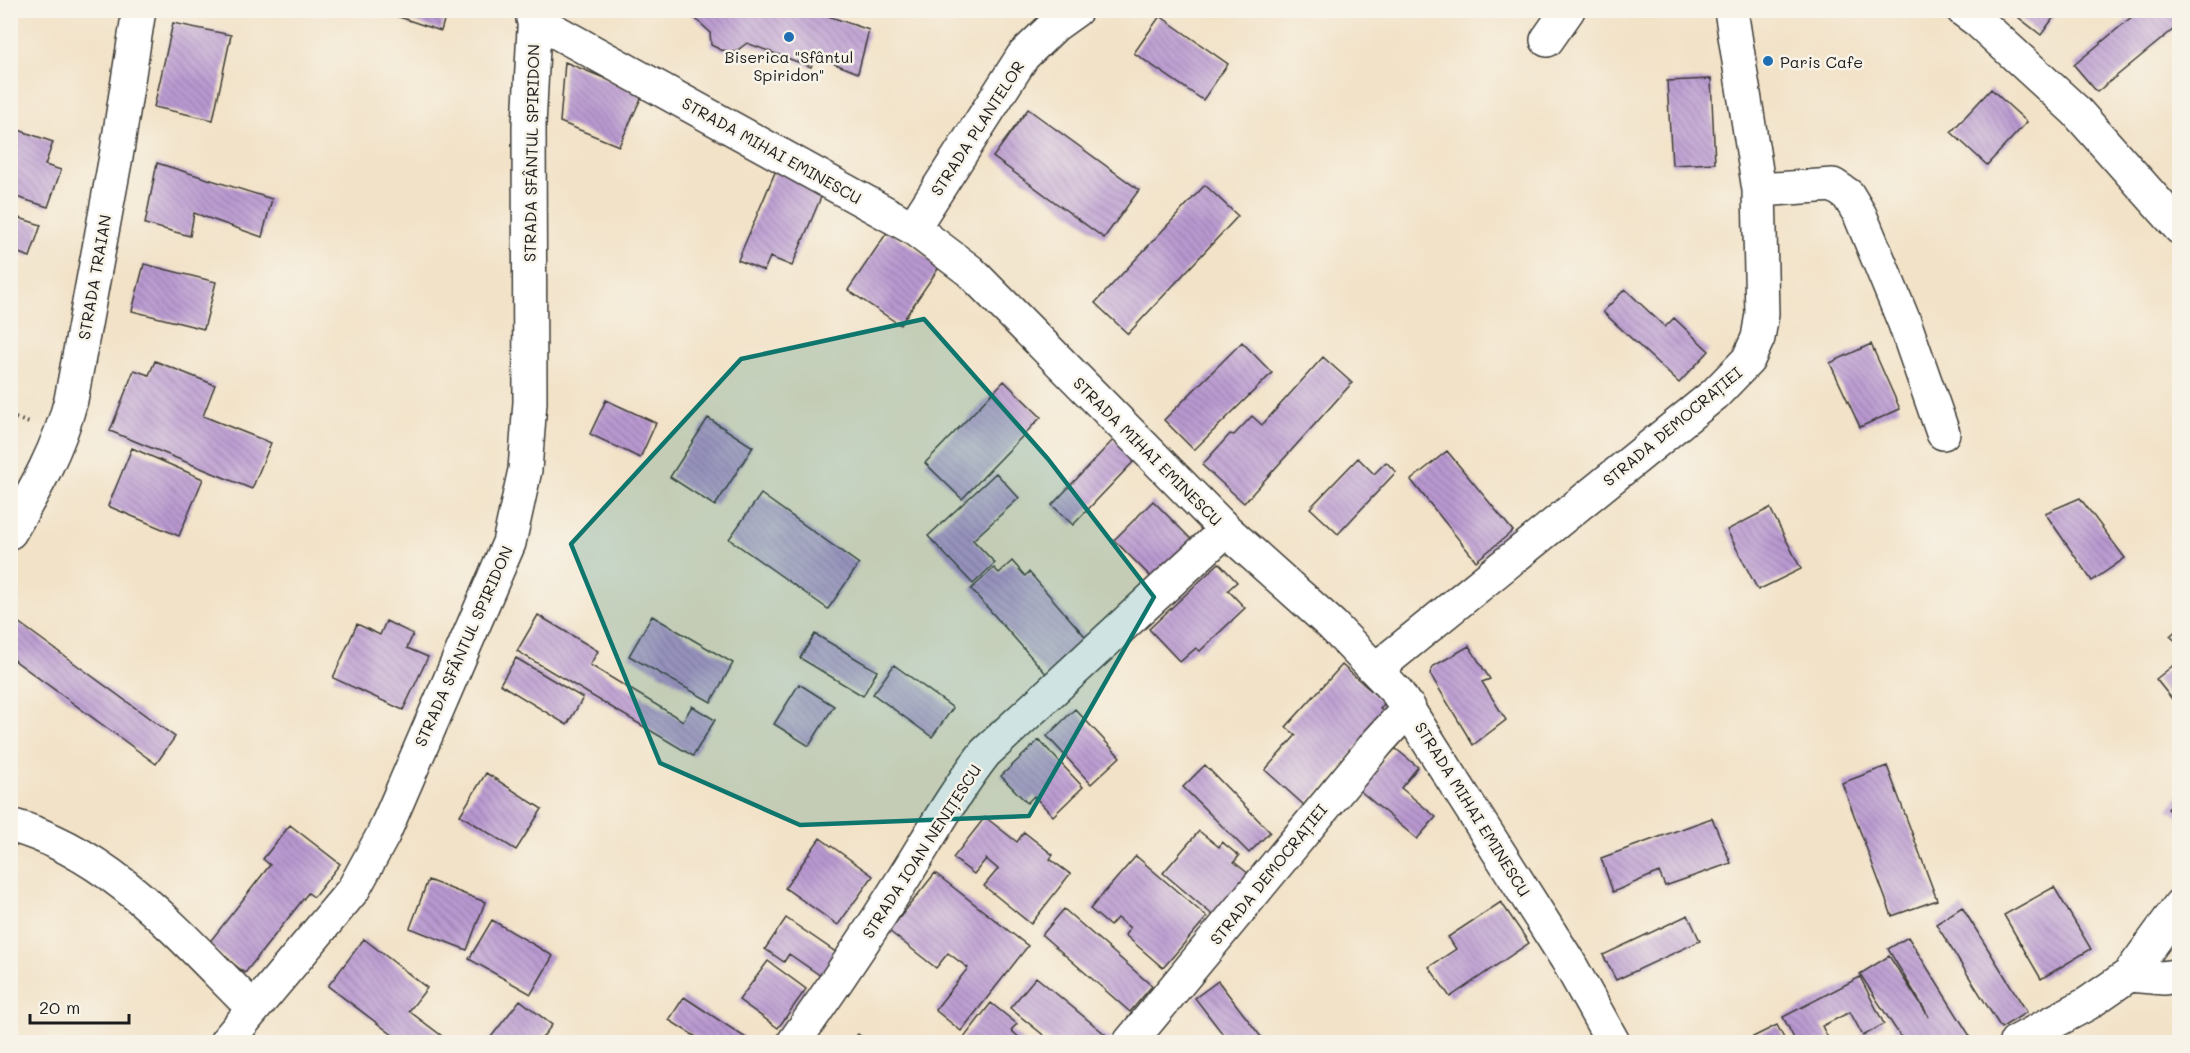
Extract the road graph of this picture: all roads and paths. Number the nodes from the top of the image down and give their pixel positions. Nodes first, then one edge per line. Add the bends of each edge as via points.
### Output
1 (139, 10) edge
2 (1076, 10) edge
3 (1568, 10) edge
4 (1731, 10) edge
5 (1963, 10) edge
6 (534, 15) edge
7 (1547, 40) dead end
8 (1759, 190) junction
9 (913, 228) junction
10 (2180, 228) edge
11 (1943, 433) dead end
12 (1226, 530) junction
13 (10, 532) edge
14 (1376, 669) junction
15 (1409, 708) junction
16 (10, 825) edge
17 (2180, 905) edge
18 (2129, 975) junction
19 (2180, 975) edge
20 (253, 1008) junction
21 (226, 1042) edge
22 (794, 1042) edge
23 (1130, 1042) edge
24 (1613, 1042) edge
25 (2016, 1042) edge

1 - 13 street, STRADA TRAIAN via 71,400 62,436
2 - 9 street, STRADA PLANTELOR via 1054,25 1023,56
3 - 7 street
4 - 8 street, STRADA DEMOCRAȚIEI
5 - 10 street via 2076,111
6 - 9 street, STRADA MIHAI EMINESCU
6 - 20 street, STRADA SFÂNTUL SPIRIDON via 529,125 530,402 525,470 509,543 383,835 353,890
8 - 11 street via 1833,185 1848,195 1905,324
8 - 14 street, STRADA DEMOCRAȚIEI via 1762,314 1749,360 1715,394
9 - 12 street, STRADA MIHAI EMINESCU via 970,271
12 - 14 street, STRADA MIHAI EMINESCU
12 - 22 street, STRADA IOAN NENIȚESCU via 985,753
14 - 15 street, STRADA MIHAI EMINESCU
15 - 23 street, STRADA DEMOCRAȚIEI
15 - 24 street, STRADA MIHAI EMINESCU via 1568,961
16 - 20 street via 86,857 139,896
17 - 18 street
18 - 19 street
18 - 25 street via 2087,1004
20 - 21 street, STRADA SFÂNTUL SPIRIDON

